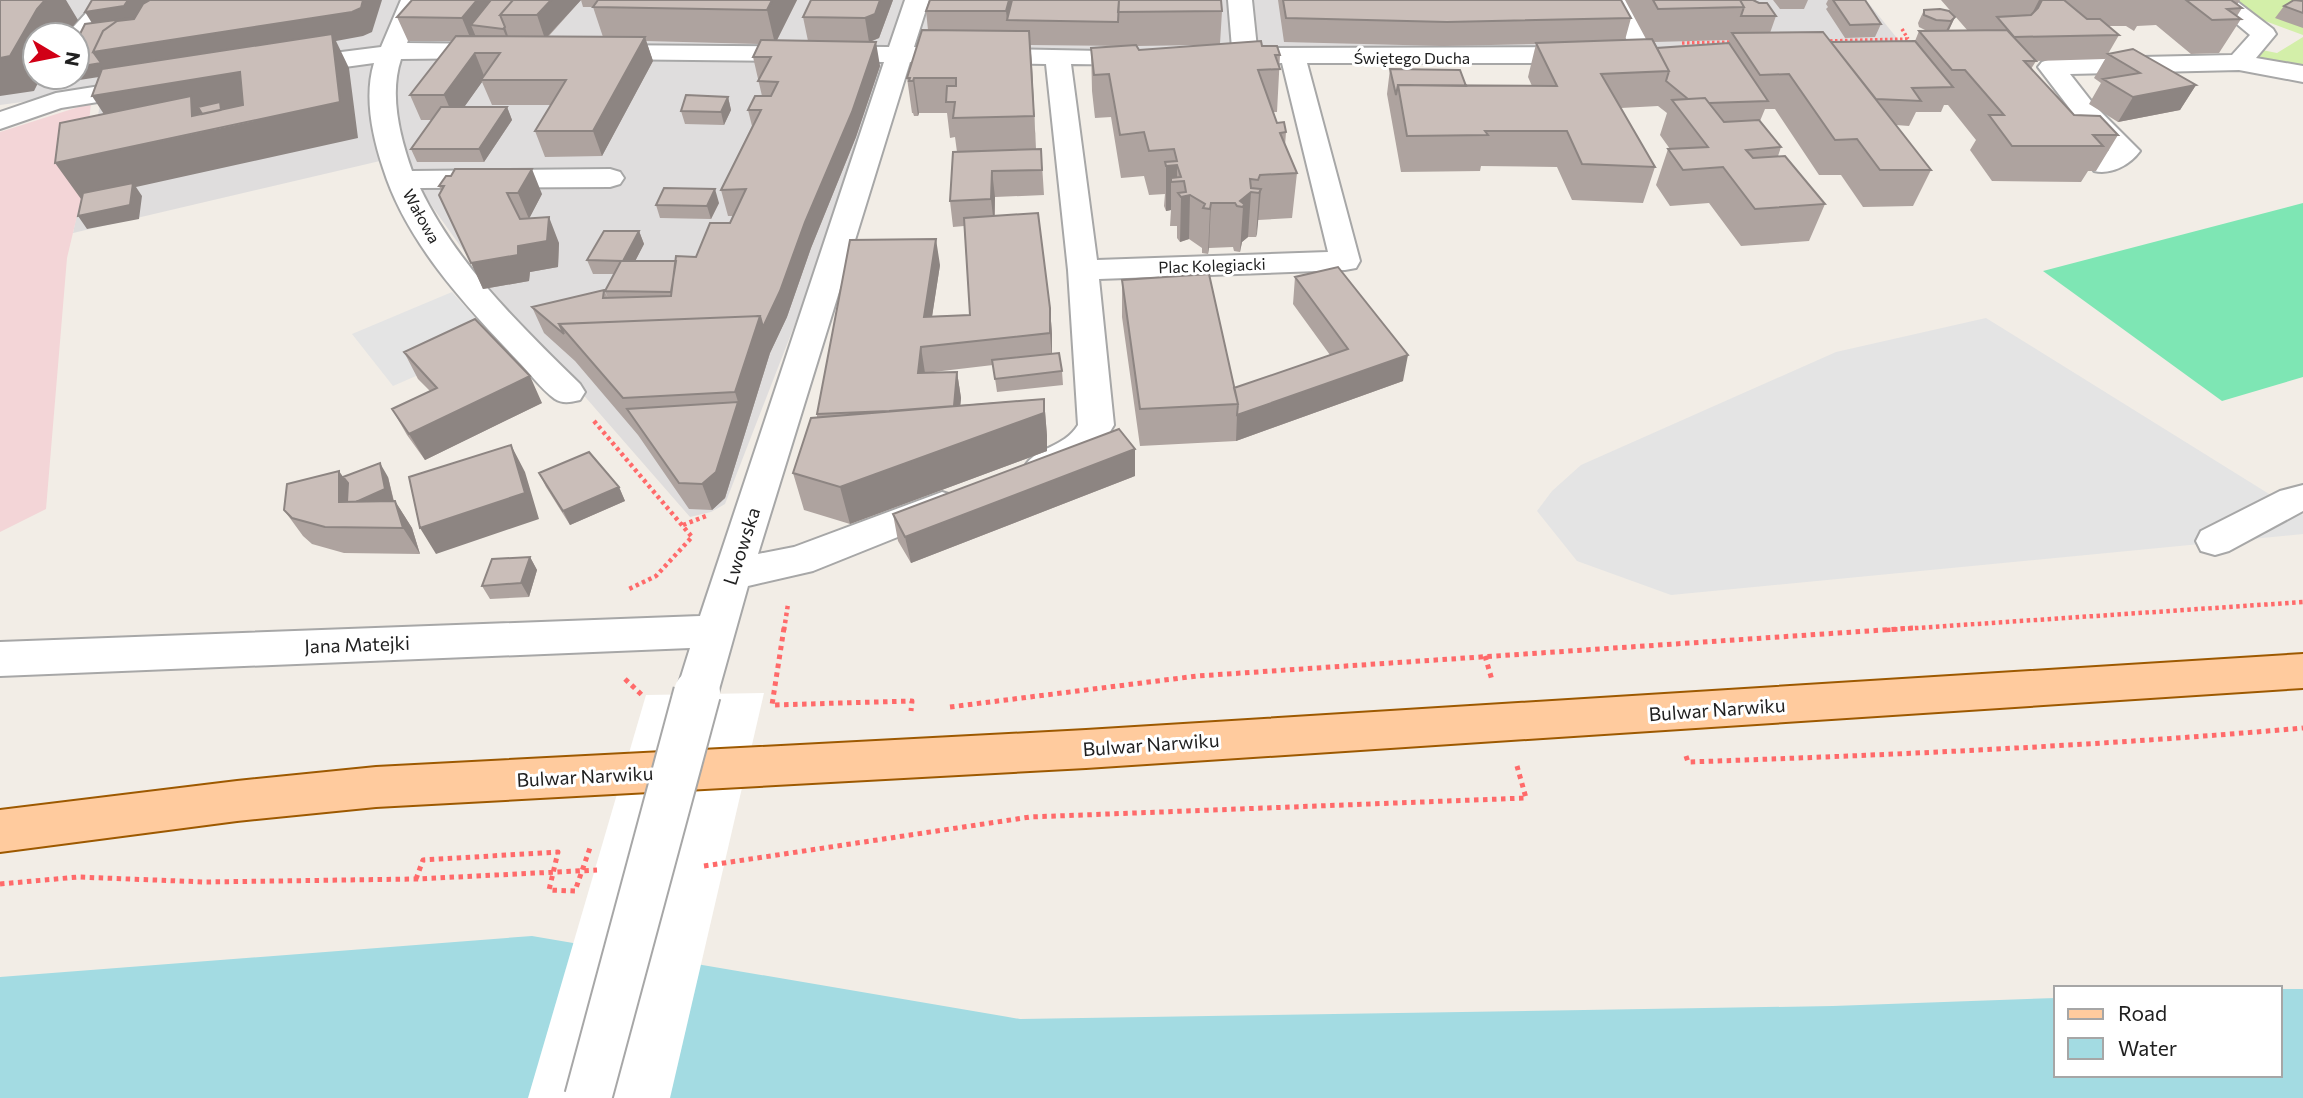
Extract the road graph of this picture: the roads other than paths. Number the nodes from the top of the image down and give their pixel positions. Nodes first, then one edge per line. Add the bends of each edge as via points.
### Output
1 (111, 0) edge
2 (414, 0) edge
3 (917, 0) edge
4 (1240, 0) edge
5 (1616, 0) edge
6 (2220, 0) edge
7 (91, 22) edge
8 (520, 51) edge
9 (575, 52) edge
10 (1628, 52) junction
11 (392, 53) junction
12 (1671, 53) edge
13 (899, 56) junction
14 (1205, 56) edge
15 (1245, 56) junction
16 (1058, 57) junction
17 (1165, 57) edge
18 (1293, 57) junction
19 (2239, 62) junction
20 (274, 69) edge
21 (2303, 74) edge
22 (171, 83) edge
23 (91, 87) edge
24 (55, 91) edge
25 (0, 121) edge
26 (2104, 165) edge
27 (610, 178) dead end
28 (402, 180) junction
29 (1083, 270) junction
30 (568, 392) road end
31 (1018, 475) edge
32 (967, 496) edge
33 (2303, 498) edge
34 (2215, 541) dead end
35 (732, 575) junction
36 (715, 631) junction
37 (0, 659) edge
38 (2303, 671) edge
39 (0, 831) edge
40 (588, 1098) edge

1 - 7 street
2 - 11 street, Wałowa
3 - 13 street, Lwowska
4 - 15 street
5 - 10 street
6 - 19 street via 2264,34
8 - 11 street
9 - 13 street
10 - 12 street, Świętego Ducha
10 - 18 street, Świętego Ducha
11 - 20 street
11 - 28 street, Wałowa via 383,76 383,103
13 - 16 street
13 - 35 street, Lwowska
14 - 15 street, Świętego Ducha
15 - 18 street, Świętego Ducha
16 - 17 street
16 - 29 street
18 - 29 street, Plac Kolegiacki via 1345,261
19 - 21 street
19 - 26 street via 2051,68 2086,112 2126,151
22 - 23 street
24 - 25 street
27 - 28 street
28 - 30 street, Wałowa via 427,232 463,279 494,318
29 - 31 street via 1096,425 1089,441 1070,455
32 - 35 street via 799,561
33 - 34 street
35 - 36 street, Lwowska
36 - 37 street, Jana Matejki
36 - 40 street, Lwowska, bridge
38 - 39 main road, Bulwar Narwiku via 1504,723 376,787

